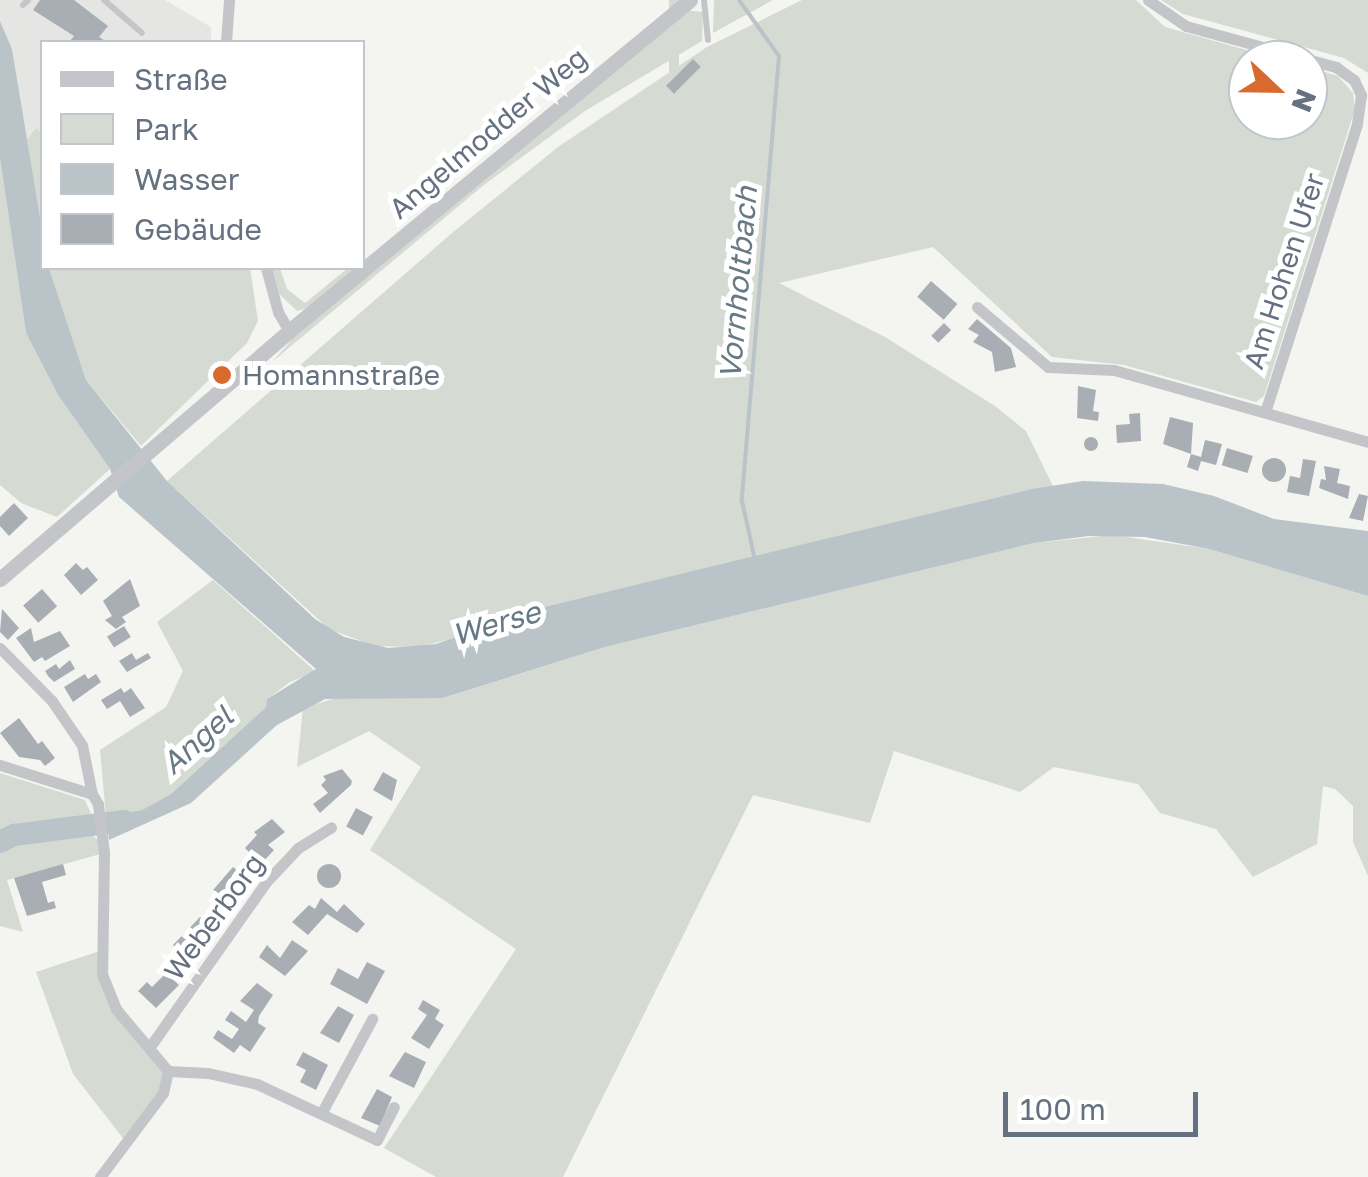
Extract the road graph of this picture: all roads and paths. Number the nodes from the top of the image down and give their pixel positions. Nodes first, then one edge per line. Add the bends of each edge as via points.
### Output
1 (104, 0) edge
2 (228, 0) edge
3 (690, 0) edge
4 (704, 0) edge
5 (1148, 0) edge
6 (142, 33) dead end
7 (226, 40) edge
8 (708, 40) dead end
9 (1363, 88) edge
10 (365, 268) edge
11 (267, 270) edge
12 (363, 270) edge
13 (977, 307) dead end
14 (289, 331) junction
15 (1265, 412) junction
16 (1368, 442) edge
17 (3, 572) edge
18 (0, 648) edge
19 (0, 765) edge
20 (92, 794) junction
21 (332, 827) dead end
22 (372, 1019) dead end
23 (149, 1048) junction
24 (168, 1071) junction
25 (394, 1108) dead end
26 (322, 1112) junction
27 (100, 1177) edge

1 - 6 lane
2 - 7 street
3 - 10 street, Angelmodder Weg
4 - 8 lane
5 - 9 street, Am Hohen Ufer via 1186,26 1336,66
9 - 15 street, Am Hohen Ufer via 1358,124
11 - 14 street
12 - 14 street, Angelmodder Weg
13 - 15 street, Am Hohen Ufer via 1048,368 1114,370
14 - 17 street, Angelmodder Weg
15 - 16 street, Am Hohen Ufer
18 - 20 street via 52,701 82,745
19 - 20 street
20 - 23 street via 104,845 102,974 116,1008
21 - 23 street, Weberborg via 298,848 266,882
22 - 26 street
23 - 24 street
24 - 26 street via 257,1084
24 - 27 street via 163,1093
25 - 26 street via 377,1140

